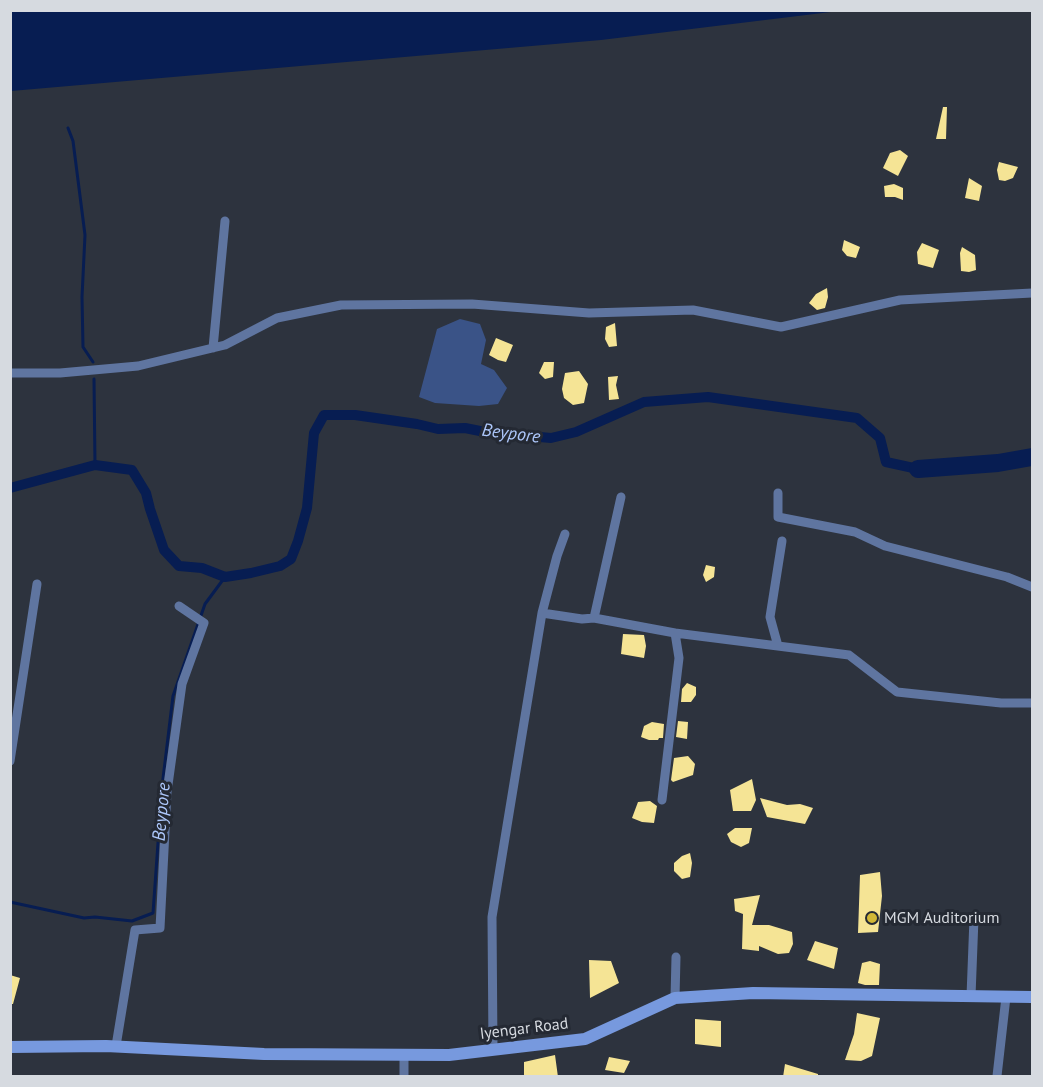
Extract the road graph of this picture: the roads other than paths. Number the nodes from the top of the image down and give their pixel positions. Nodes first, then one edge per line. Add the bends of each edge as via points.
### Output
1 (225, 221) dead end
2 (1032, 293) edge
3 (213, 348) junction
4 (10, 373) edge
5 (778, 493) dead end
6 (621, 497) dead end
7 (565, 534) dead end
8 (782, 541) dead end
9 (36, 584) dead end
10 (1032, 587) edge
11 (179, 606) dead end
12 (542, 613) junction
13 (594, 618) junction
14 (675, 633) junction
15 (777, 646) junction
16 (1032, 702) edge
17 (10, 760) edge
18 (662, 800) dead end
19 (974, 918) dead end
20 (676, 957) dead end
21 (970, 996) junction
22 (1006, 997) junction
23 (1032, 997) edge
24 (675, 998) junction
25 (116, 1046) junction
26 (10, 1047) edge
27 (493, 1050) junction
28 (404, 1054) junction
29 (404, 1077) edge
30 (997, 1077) edge

1 - 3 street
2 - 3 street via 900,300 781,327 693,310 589,313 472,304 341,304 277,318
3 - 4 street via 138,366
5 - 10 street via 778,518 855,532 885,546 1007,576
6 - 13 street
7 - 12 street
8 - 15 street via 770,616
9 - 17 street
11 - 25 street via 204,623 182,684 167,792 160,928 135,930
12 - 13 street
12 - 27 street via 492,917
13 - 14 street
14 - 15 street
14 - 18 street via 679,658
15 - 16 street via 849,655 897,692 1001,703
19 - 21 street
20 - 24 street
21 - 22 main road, Iyengar Road
21 - 24 main road, Iyengar Road via 753,993
22 - 23 main road, Iyengar Road
22 - 30 street
24 - 27 main road, Iyengar Road via 585,1039
25 - 26 main road, Iyengar Road
25 - 28 main road, Iyengar Road via 264,1054
27 - 28 main road, Iyengar Road via 449,1055
28 - 29 street

